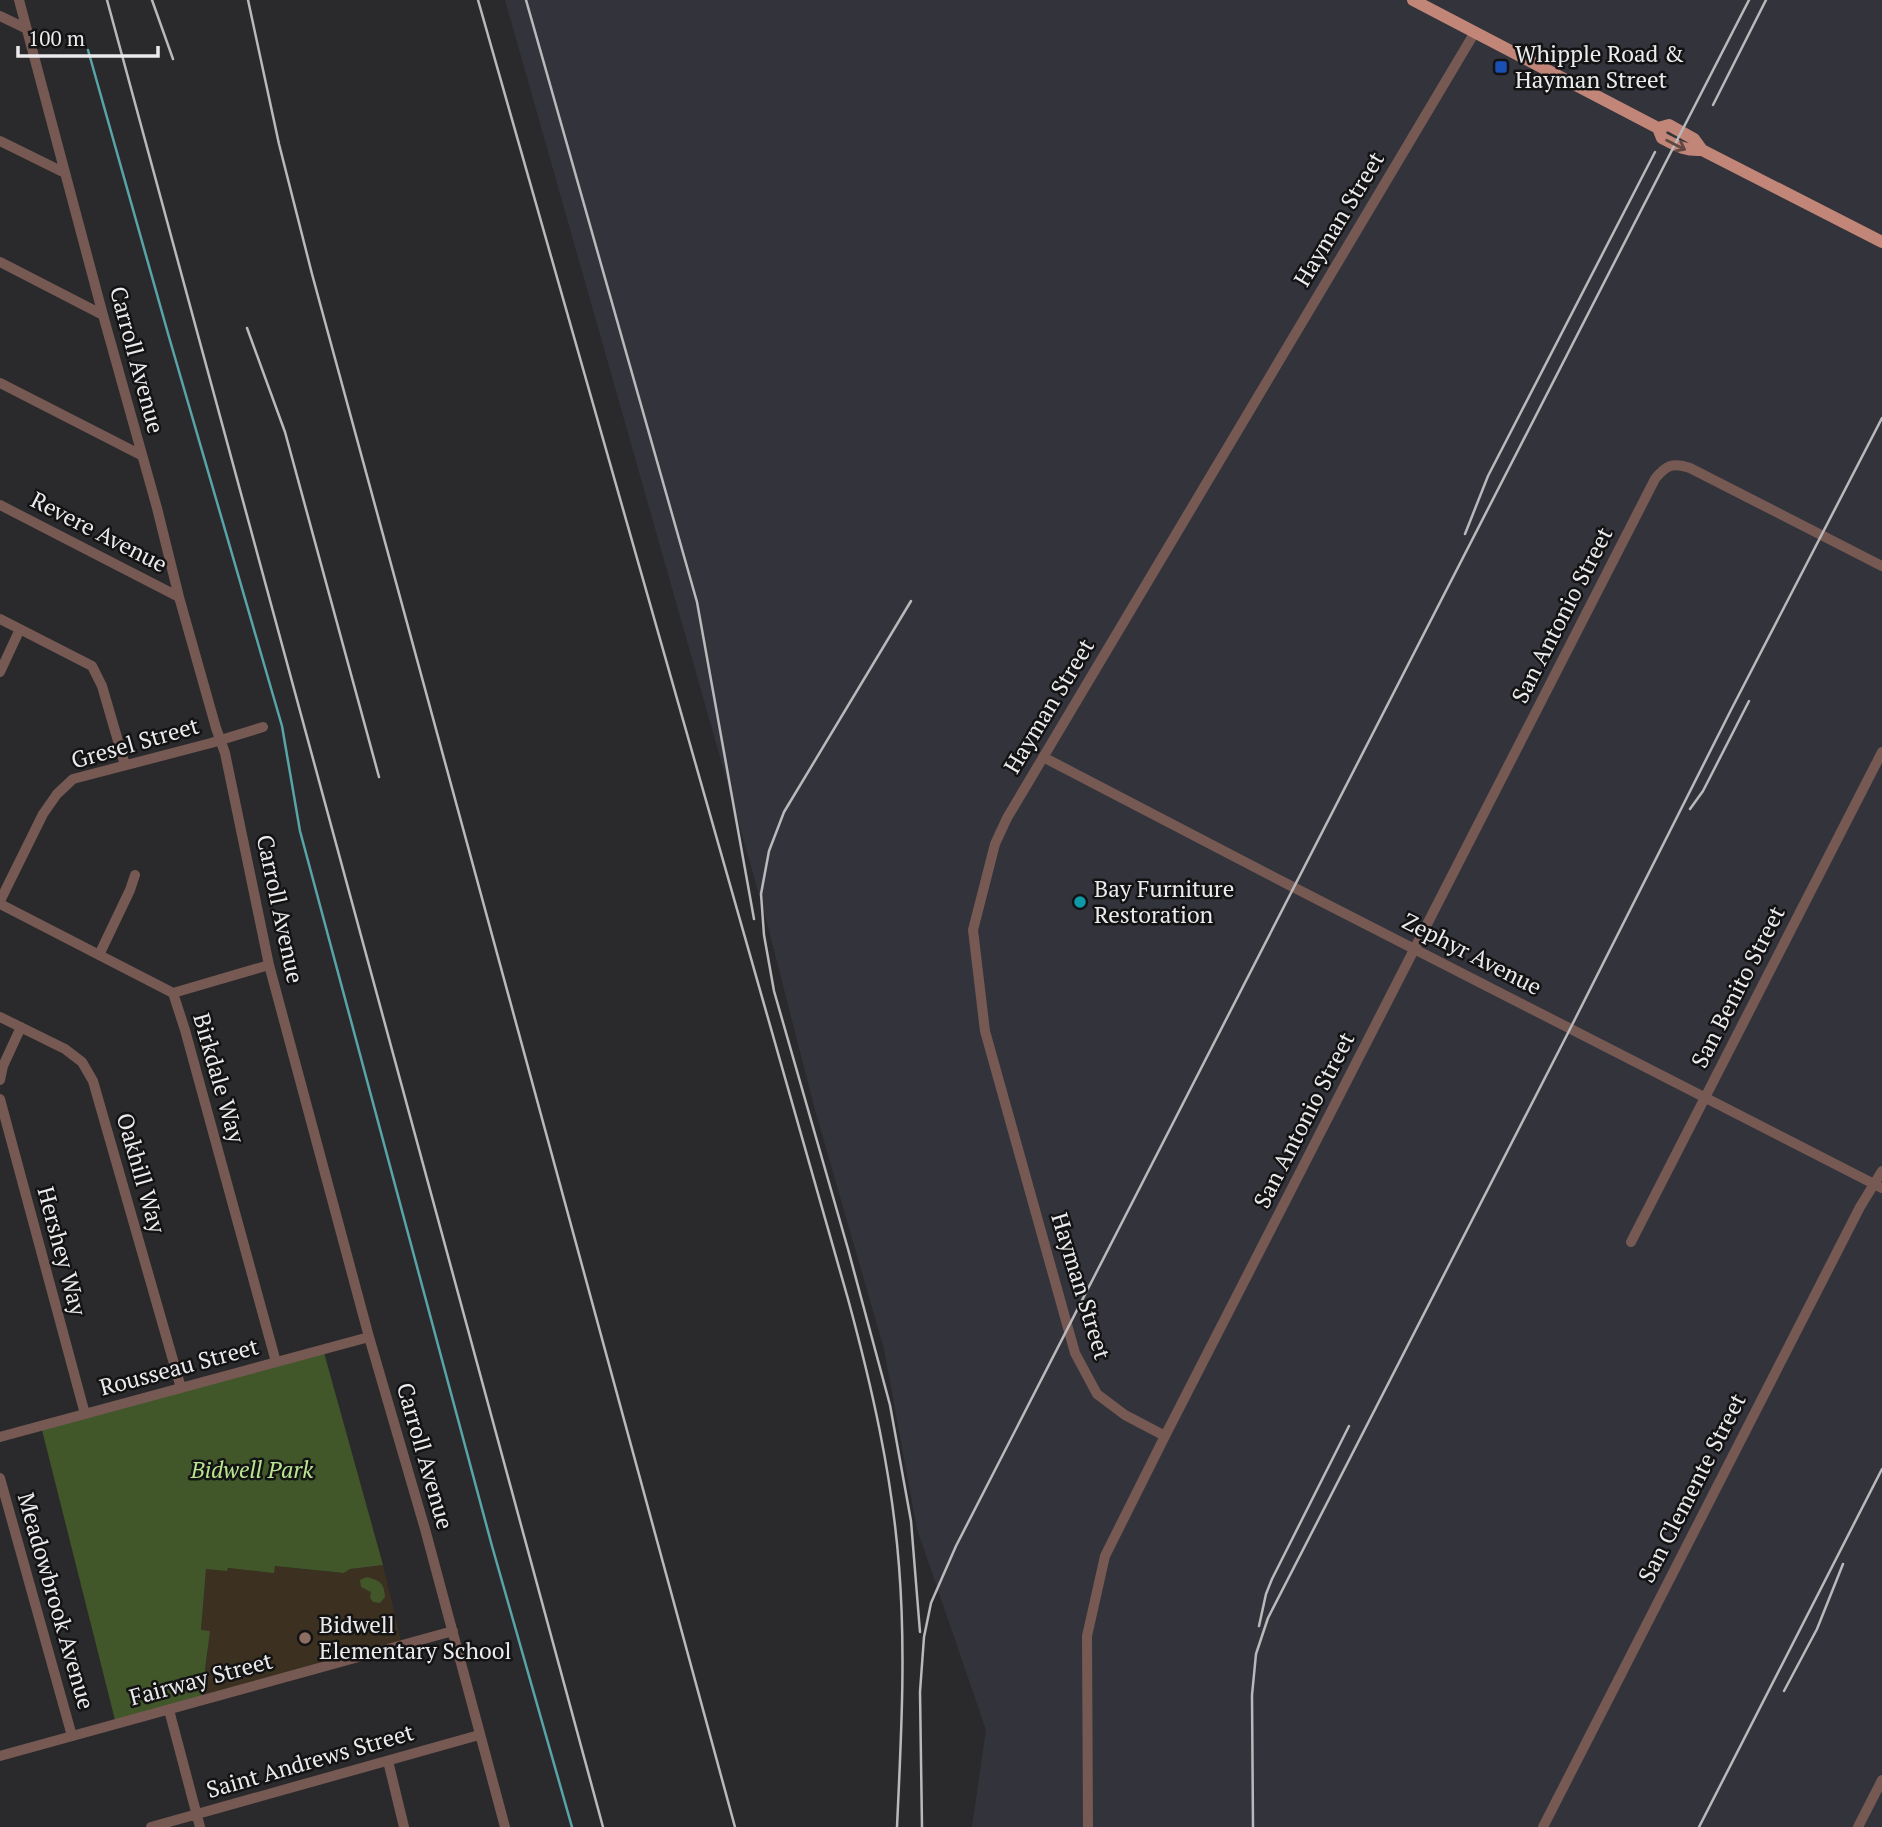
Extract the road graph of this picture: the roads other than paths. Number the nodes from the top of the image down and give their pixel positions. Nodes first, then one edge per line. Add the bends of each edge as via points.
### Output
1 (19, 0) edge
2 (1413, 0) edge
3 (0, 16) edge
4 (25, 28) junction
5 (1475, 32) junction
6 (0, 141) edge
7 (65, 173) junction
8 (1882, 243) edge
9 (0, 262) edge
10 (103, 315) junction
11 (0, 383) edge
12 (141, 455) junction
13 (0, 505) edge
14 (1882, 566) edge
15 (179, 597) junction
16 (0, 619) edge
17 (20, 629) junction
18 (0, 672) edge
19 (263, 727) dead end
20 (220, 739) junction
21 (1882, 752) edge
22 (1043, 757) junction
23 (125, 765) junction
24 (135, 876) dead end
25 (0, 902) edge
26 (1416, 948) junction
27 (99, 955) junction
28 (269, 965) junction
29 (173, 993) junction
30 (0, 1017) edge
31 (21, 1027) junction
32 (0, 1080) edge
33 (1705, 1097) junction
34 (0, 1099) edge
35 (1882, 1171) edge
36 (1878, 1186) edge
37 (1632, 1241) dead end
38 (369, 1337) junction
39 (276, 1362) junction
40 (181, 1388) junction
41 (85, 1414) junction
42 (1165, 1436) junction
43 (0, 1437) edge
44 (0, 1478) edge
45 (453, 1631) junction
46 (169, 1710) junction
47 (480, 1735) junction
48 (72, 1736) junction
49 (0, 1756) edge
50 (388, 1761) junction
51 (1882, 1780) edge
52 (196, 1815) junction
53 (151, 1827) edge
54 (200, 1827) edge
55 (404, 1827) edge
56 (505, 1827) edge
57 (1088, 1827) edge
58 (1543, 1827) edge
59 (1858, 1827) edge

1 - 4 street, Carroll Avenue
2 - 5 main road
3 - 4 street
4 - 7 street, Carroll Avenue
5 - 8 main road via 1658,128 1669,125 1694,139 1702,150
5 - 22 street, Hayman Street
6 - 7 street
7 - 10 street, Carroll Avenue
9 - 10 street
10 - 12 street, Carroll Avenue
11 - 12 street
12 - 15 street, Carroll Avenue
13 - 15 street, Revere Avenue
14 - 26 street, San Antonio Street via 1690,468 1671,465 1662,470
15 - 20 street, Carroll Avenue
16 - 17 street
17 - 18 street
17 - 23 street via 92,666
19 - 20 street, Gresel Street
20 - 23 street, Gresel Street
20 - 28 street, Carroll Avenue
21 - 33 street, San Benito Street
22 - 26 street, Zephyr Avenue
22 - 42 street, Hayman Street via 995,845 973,930 985,1031 1075,1353 1097,1394
23 - 25 street, Gresel Street via 73,779 57,794
24 - 27 street
25 - 27 street, Birkdale Way
26 - 33 street, Zephyr Avenue
26 - 42 street, San Antonio Street
27 - 29 street, Birkdale Way
28 - 29 street
28 - 38 street, Carroll Avenue
29 - 39 street, Birkdale Way
30 - 31 street, Oakhill Way
31 - 32 street
31 - 40 street, Oakhill Way via 65,1049 82,1062 93,1081
33 - 36 street, Zephyr Avenue
33 - 37 street, San Benito Street
34 - 41 street, Hershey Way
35 - 36 street, San Clemente Street
36 - 58 street, San Clemente Street via 1860,1207
38 - 39 street, Rousseau Street
38 - 45 street, Carroll Avenue
39 - 40 street, Rousseau Street
40 - 41 street, Rousseau Street
41 - 43 street, Rousseau Street
42 - 57 street, San Antonio Street via 1105,1556 1087,1636
44 - 48 street, Meadowbrook Avenue
45 - 46 street, Fairway Street
45 - 47 street, Carroll Avenue
46 - 48 street, Fairway Street
46 - 52 street
47 - 50 street, Saint Andrews Street
47 - 56 street, Carroll Avenue
48 - 49 street, Fairway Street
50 - 52 street, Saint Andrews Street
50 - 55 street
51 - 59 street
52 - 53 street, Saint Andrews Street
52 - 54 street

